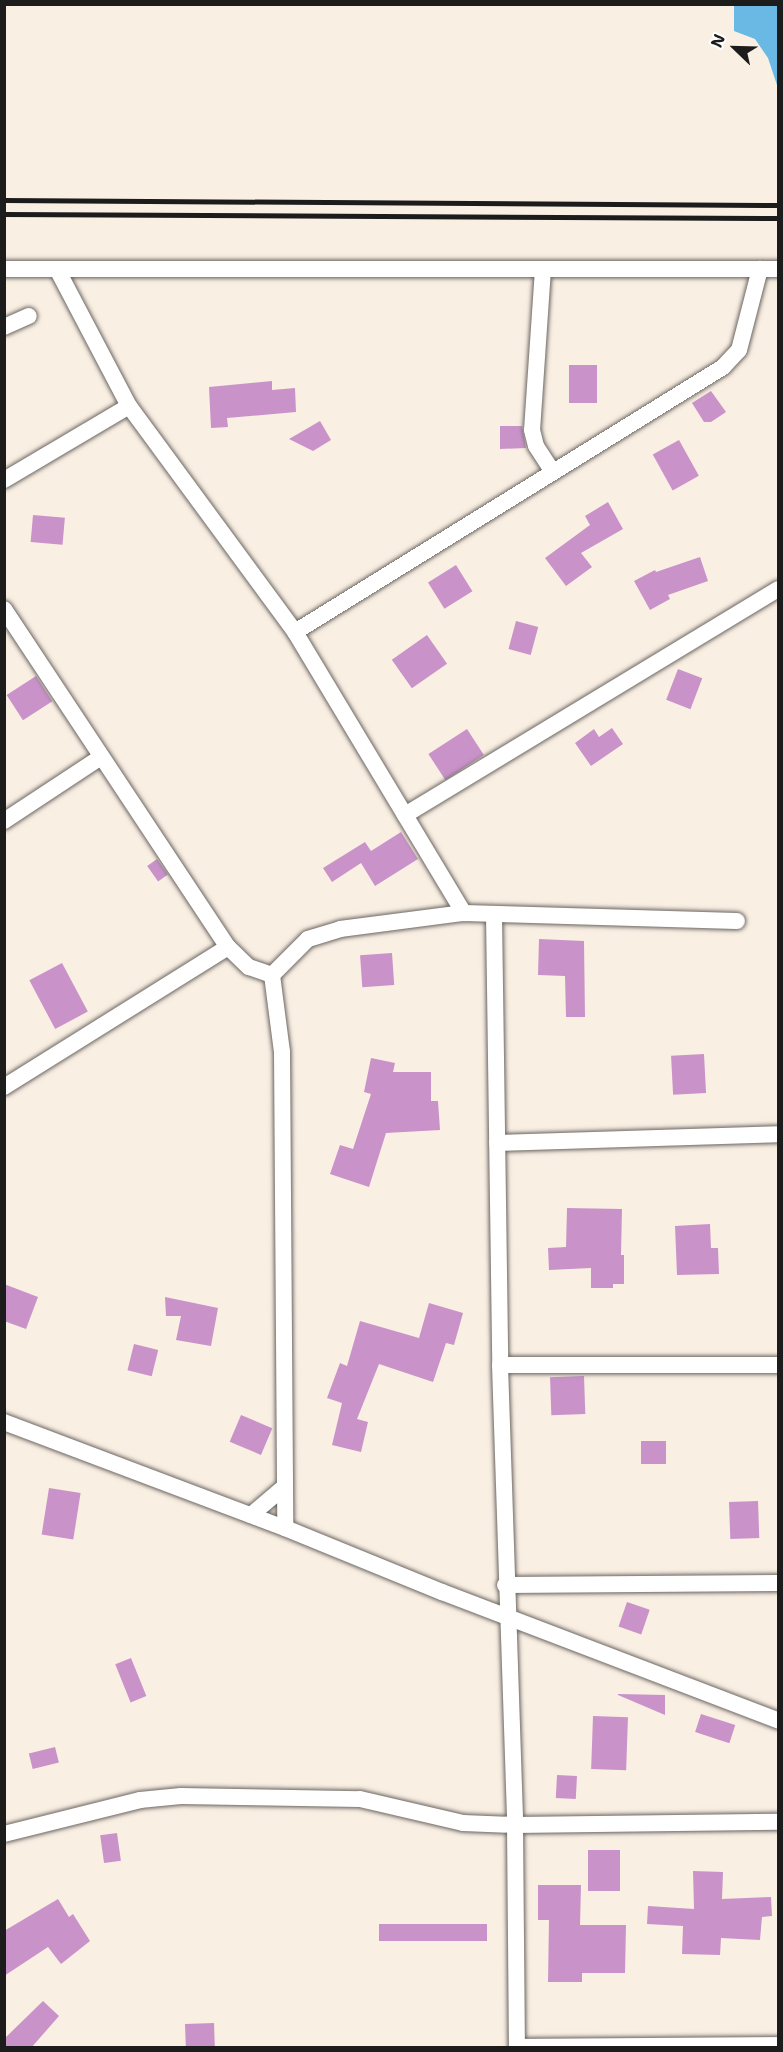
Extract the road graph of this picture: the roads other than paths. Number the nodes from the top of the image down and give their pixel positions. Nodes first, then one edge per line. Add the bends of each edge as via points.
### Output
1 (4, 269) edge
2 (57, 269) junction
3 (543, 269) junction
4 (760, 269) junction
5 (778, 269) edge
6 (29, 316) dead end
7 (4, 327) edge
8 (129, 406) junction
9 (553, 472) junction
10 (4, 480) edge
11 (778, 589) edge
12 (4, 609) edge
13 (295, 632) junction
14 (101, 757) junction
15 (405, 815) junction
16 (4, 821) edge
17 (464, 913) junction
18 (494, 915) junction
19 (737, 921) dead end
20 (228, 947) junction
21 (272, 975) junction
22 (4, 1087) edge
23 (778, 1134) edge
24 (497, 1143) junction
25 (500, 1365) junction
26 (778, 1365) edge
27 (4, 1422) edge
28 (283, 1488) junction
29 (252, 1515) junction
30 (285, 1528) junction
31 (778, 1583) edge
32 (505, 1585) junction
33 (507, 1616) junction
34 (778, 1720) edge
35 (778, 1822) edge
36 (515, 1825) junction
37 (4, 1834) edge
38 (778, 2045) edge
39 (517, 2047) edge

1 - 2 street
2 - 3 street
2 - 8 street
3 - 4 street
3 - 9 street via 532,430 536,446
4 - 5 street
4 - 9 street via 739,350 723,367
6 - 7 street
8 - 10 street
8 - 13 street
9 - 13 street
11 - 15 street
12 - 14 street
13 - 15 street
14 - 16 street
14 - 20 street
15 - 17 street
17 - 18 street
17 - 21 street via 340,929 308,939
18 - 19 street
18 - 24 street
20 - 21 street via 249,967
20 - 22 street
21 - 28 street via 282,1052
23 - 24 street
24 - 25 street
25 - 26 street
25 - 32 street
27 - 29 street
28 - 29 street
28 - 30 street
29 - 30 street
30 - 33 street
31 - 32 street
32 - 33 street
33 - 34 street
33 - 36 street
35 - 36 street
36 - 37 street via 463,1823 360,1799 181,1796 140,1800
36 - 39 street
38 - 39 street

